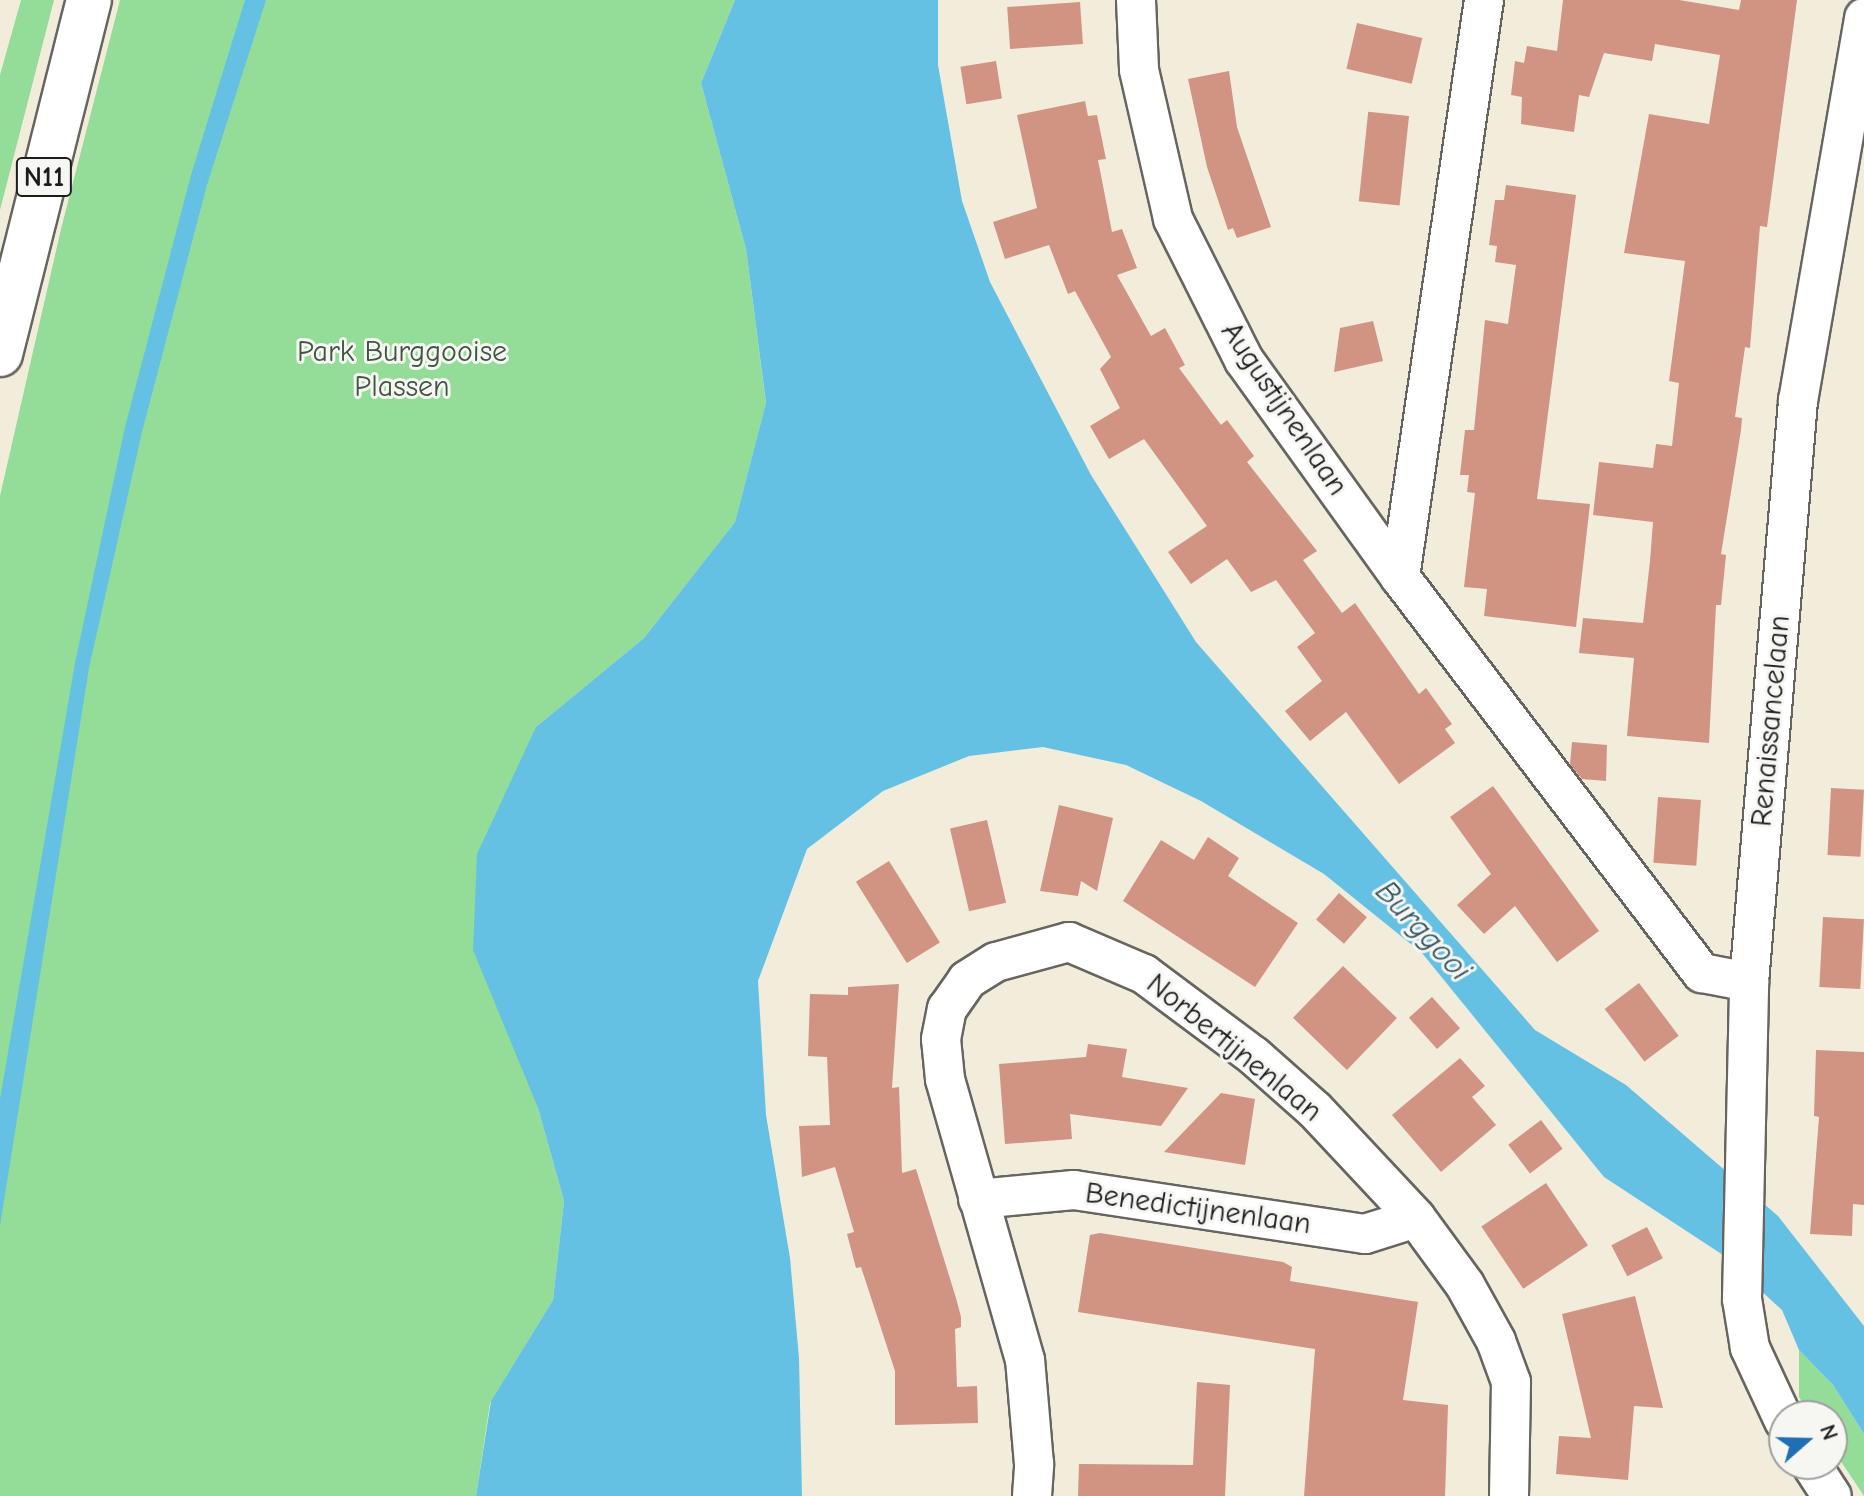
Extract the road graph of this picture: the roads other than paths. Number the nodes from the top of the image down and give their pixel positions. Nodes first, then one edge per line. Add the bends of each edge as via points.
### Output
1 (89, 0) edge
2 (1136, 0) edge
3 (1484, 0) edge
4 (1864, 18) edge
5 (0, 354) edge
6 (1400, 577) junction
7 (1749, 982) junction
8 (978, 1199) junction
9 (1416, 1218) junction
10 (1774, 1400) edge
11 (1032, 1496) edge
12 (1509, 1496) edge

1 - 5 highway, N11
2 - 6 street, Augustijnenlaan via 1139,70 1173,219 1244,360
3 - 6 street
4 - 7 street, Renaissancelaan via 1798,401
6 - 7 street, Augustijnenlaan via 1702,973
7 - 10 street, Renaissancelaan via 1742,1299 1750,1348
8 - 9 street, Benedictijnenlaan via 1074,1190 1365,1234
8 - 9 street, Norbertijnenlaan via 945,1079 941,1039 947,1009 967,980 996,962 1069,942 1144,974 1254,1056 1315,1110
8 - 11 street, Norbertijnenlaan via 1025,1360
9 - 12 street, Norbertijnenlaan via 1465,1285 1496,1341 1511,1382

